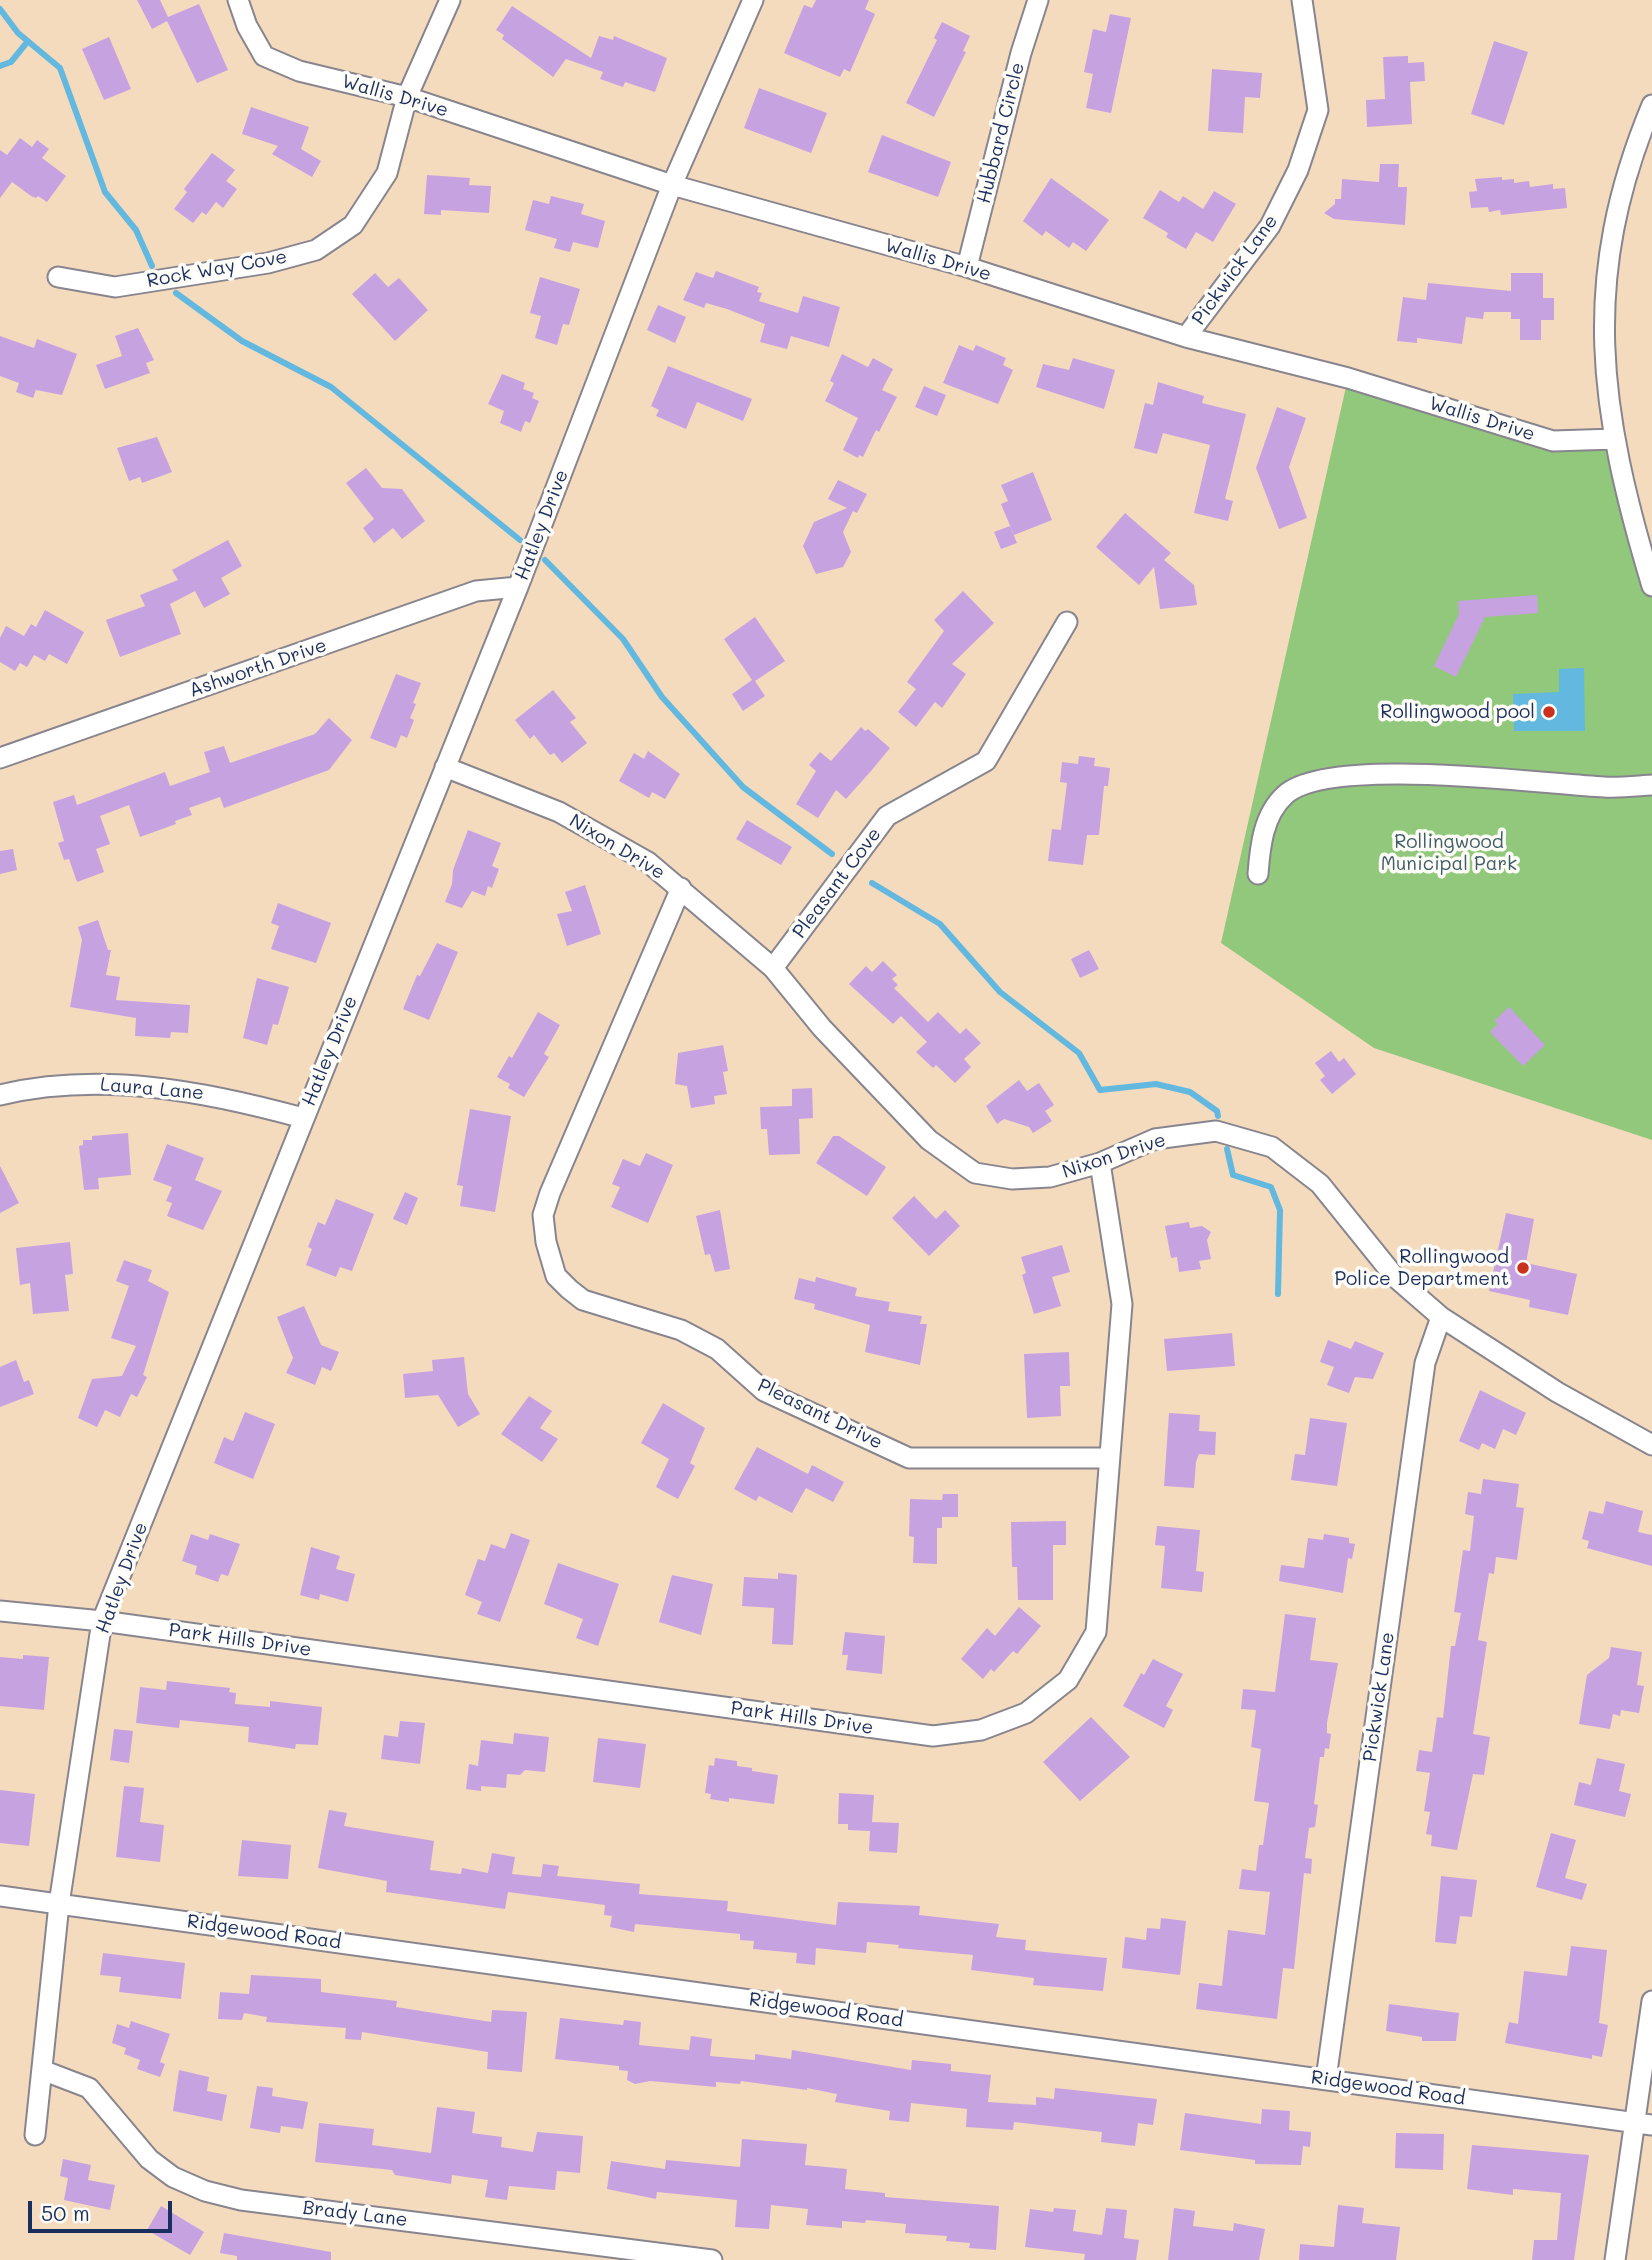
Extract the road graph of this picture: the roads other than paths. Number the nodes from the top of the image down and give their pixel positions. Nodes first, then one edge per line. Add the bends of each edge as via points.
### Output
1 (238, 0) edge
2 (450, 0) edge
3 (753, 0) edge
4 (1038, 0) edge
5 (1302, 0) edge
6 (407, 97) junction
7 (1652, 105) edge
8 (672, 185) junction
9 (967, 267) junction
10 (58, 277) dead end
11 (1186, 337) junction
12 (1615, 439) junction
13 (1652, 586) edge
14 (518, 587) junction
15 (1067, 622) dead end
16 (0, 758) edge
17 (445, 767) junction
18 (1652, 785) edge
19 (1258, 874) dead end
20 (681, 888) junction
21 (773, 968) junction
22 (0, 1095) edge
23 (303, 1118) junction
24 (1100, 1163) junction
25 (1441, 1317) junction
26 (1652, 1445) edge
27 (1109, 1458) junction
28 (0, 1611) edge
29 (102, 1621) junction
30 (0, 1896) edge
31 (60, 1904) junction
32 (1652, 2001) edge
33 (42, 2070) junction
34 (1326, 2079) junction
35 (1644, 2124) edge
36 (35, 2135) dead end
37 (712, 2260) edge
38 (1615, 2260) edge

1 - 6 street, Wallis Drive via 264,56 299,71
2 - 6 street, Rock Way Cove
3 - 8 street, Hatley Drive
4 - 9 street, Hubbard Circle
5 - 11 street, Pickwick Lane via 1318,110 1298,170 1270,226
6 - 8 street, Wallis Drive
6 - 10 street, Rock Way Cove via 387,173 354,225 316,250 268,263 115,287
7 - 12 street via 1628,174 1607,258 1602,333
8 - 9 street, Wallis Drive
8 - 14 street, Hatley Drive
9 - 11 street, Wallis Drive
11 - 12 street, Wallis Drive via 1348,377 1553,441
12 - 13 street
14 - 16 street, Ashworth Drive via 476,592
14 - 17 street, Hatley Drive
15 - 21 street, Pleasant Cove via 986,761 887,817
17 - 20 street, Nixon Drive via 559,812 648,862
17 - 23 street, Hatley Drive
18 - 19 street via 1606,788 1493,777 1336,775 1303,783 1283,796 1262,835
20 - 21 street, Nixon Drive
20 - 27 street, Pleasant Drive via 550,1192 543,1215 556,1276 583,1300 681,1330 717,1349 765,1391 909,1458
21 - 24 street, Nixon Drive via 822,1028 929,1140 975,1173 1012,1179 1050,1177
22 - 23 street, Laura Lane via 37,1086 107,1083 221,1096
23 - 29 street, Hatley Drive
24 - 25 street, Nixon Drive via 1155,1139 1216,1130 1272,1147 1320,1184 1395,1277
24 - 27 street, Park Hills Drive via 1122,1304
25 - 26 street, Nixon Drive via 1557,1392
25 - 34 street, Pickwick Lane via 1425,1363
27 - 29 street, Park Hills Drive via 1096,1632 1068,1680 1026,1713 981,1730 933,1736
28 - 29 street, Park Hills Drive
29 - 31 street, Hatley Drive
30 - 31 street, Ridgewood Road
31 - 33 street, Hatley Drive
31 - 34 street, Ridgewood Road
32 - 35 street
33 - 36 street, Hatley Drive
33 - 37 street, Brady Lane via 89,2088 149,2159 173,2177 205,2191 241,2200
34 - 35 street, Ridgewood Road
35 - 38 street

